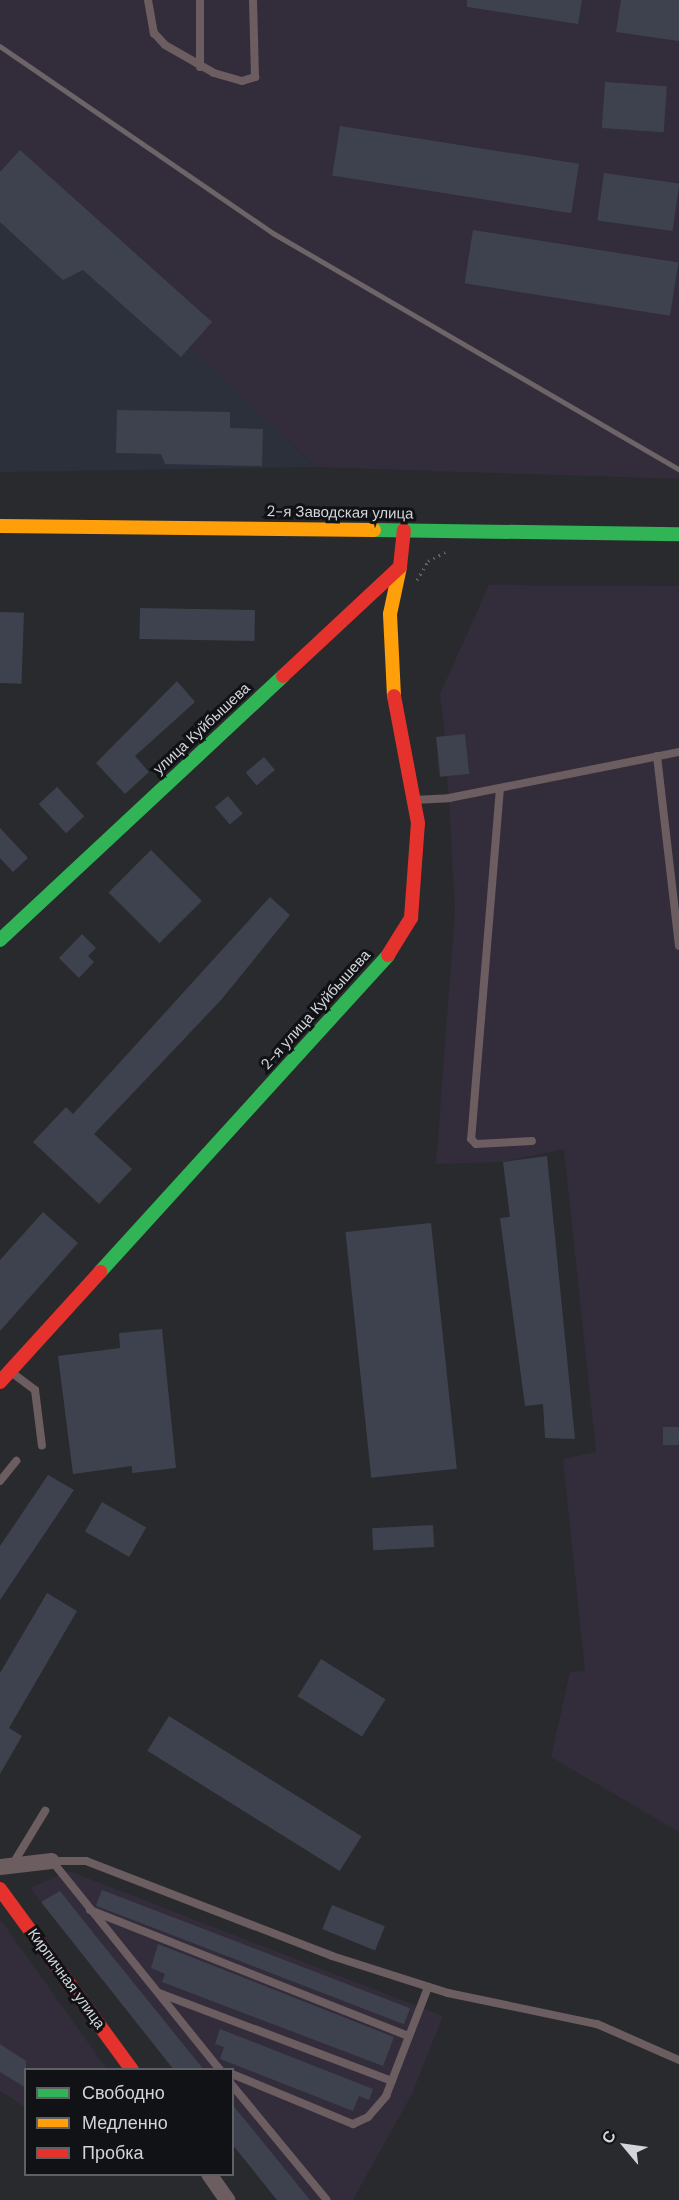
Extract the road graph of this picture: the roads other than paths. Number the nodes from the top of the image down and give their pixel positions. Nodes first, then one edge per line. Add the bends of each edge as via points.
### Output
1 (148, 0) edge
2 (200, 0) edge
3 (253, 0) edge
4 (200, 67) junction
5 (0, 526) edge
6 (404, 530) junction
7 (679, 534) edge
8 (400, 567) junction
9 (679, 752) edge
10 (657, 756) junction
11 (501, 788) junction
12 (413, 800) junction
13 (0, 940) edge
14 (679, 946) edge
15 (532, 1141) dead end
16 (10, 1372) junction
17 (0, 1382) edge
18 (42, 1446) dead end
19 (16, 1461) dead end
20 (0, 1481) edge
21 (45, 1810) dead end
22 (52, 1861) junction
23 (5, 1867) edge
24 (0, 1889) edge
25 (90, 1910) junction
26 (428, 1987) junction
27 (157, 1992) junction
28 (409, 2036) junction
29 (679, 2060) edge
30 (131, 2068) edge
31 (219, 2068) edge
32 (234, 2075) edge
33 (392, 2081) junction
34 (234, 2087) edge
35 (210, 2176) edge
36 (326, 2199) edge
37 (227, 2200) edge

1 - 4 lane via 154,33
2 - 4 lane
3 - 4 lane via 255,77 227,79
5 - 6 street, 2-я Заводская улица
6 - 7 street, 2-я Заводская улица
6 - 8 street
8 - 12 street, 2-я улица Куйбышева via 390,614 395,712
8 - 13 street, улица Куйбышева
9 - 10 lane
10 - 11 lane
10 - 14 lane
11 - 12 lane
11 - 15 lane via 471,1139 476,1144
12 - 16 street, 2-я улица Куйбышева via 418,863 411,918 398,944
16 - 17 street, 2-я улица Куйбышева
16 - 18 lane via 35,1390
19 - 20 lane
21 - 23 lane
22 - 23 street
22 - 25 lane
22 - 26 lane via 86,1861 332,1956
24 - 30 street, Кирпичная улица
25 - 27 lane
25 - 28 lane
26 - 28 lane
26 - 29 lane via 597,2024
27 - 31 lane
27 - 33 lane
28 - 33 lane
32 - 33 lane via 353,2124 368,2117
34 - 36 lane
35 - 37 street

